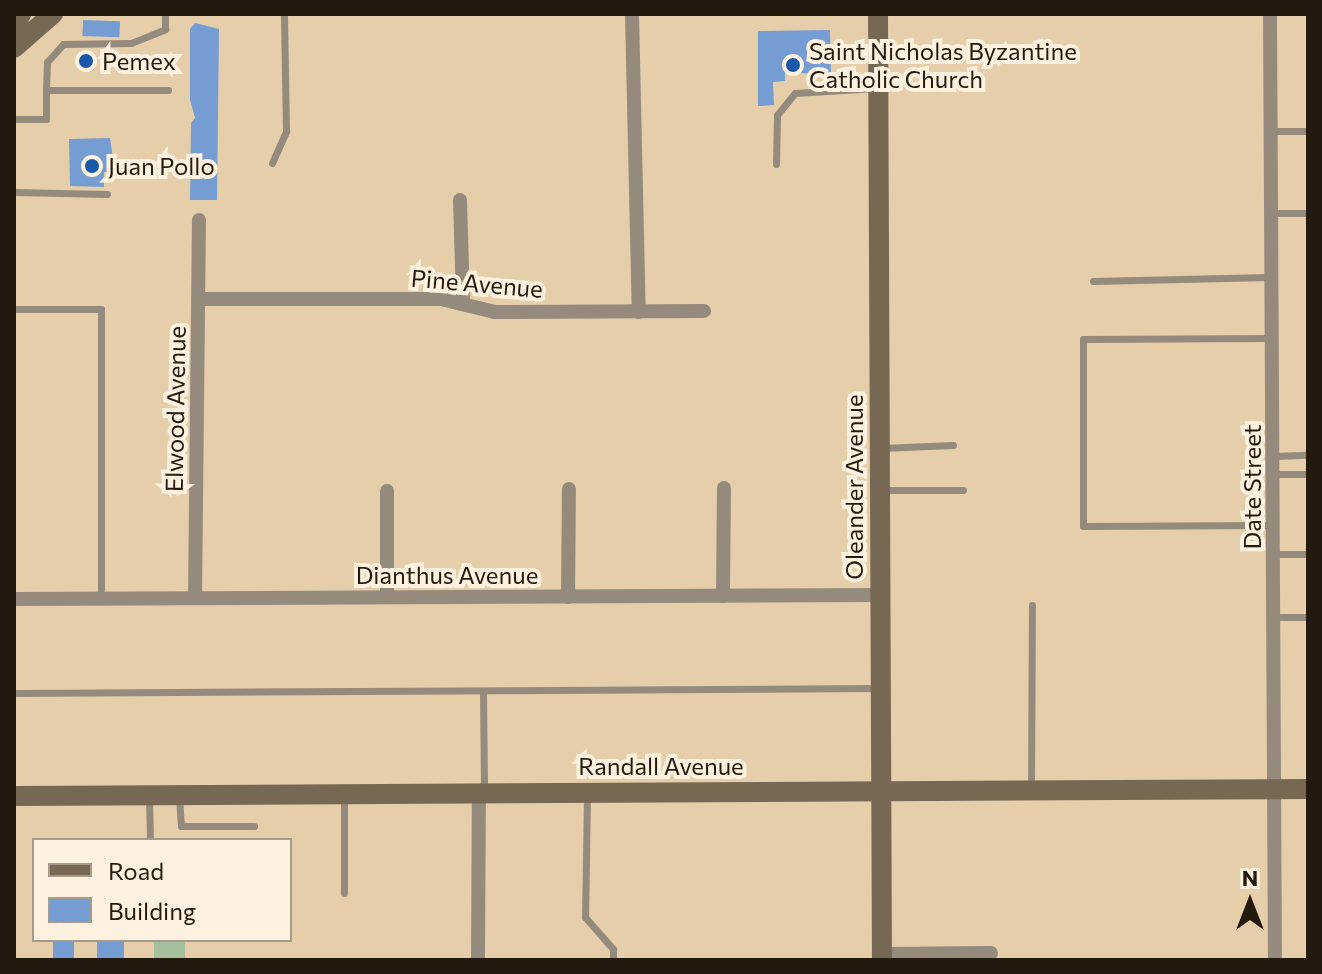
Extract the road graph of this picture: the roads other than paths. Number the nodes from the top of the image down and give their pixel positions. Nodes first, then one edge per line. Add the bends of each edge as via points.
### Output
1 (21, 14) edge
2 (53, 14) edge
3 (165, 14) edge
4 (284, 14) edge
5 (632, 14) edge
6 (878, 14) edge
7 (1270, 14) edge
8 (14, 28) edge
9 (14, 48) edge
10 (879, 88) junction
11 (46, 90) junction
12 (168, 90) dead end
13 (14, 119) edge
14 (1271, 131) junction
15 (1308, 131) edge
16 (272, 163) dead end
17 (776, 164) dead end
18 (14, 192) edge
19 (107, 194) dead end
20 (460, 200) dead end
21 (1272, 213) junction
22 (1308, 213) edge
23 (199, 220) dead end
24 (1272, 277) junction
25 (1093, 281) dead end
26 (198, 299) junction
27 (463, 302) junction
28 (14, 309) edge
29 (704, 311) dead end
30 (639, 312) junction
31 (1273, 338) junction
32 (953, 445) dead end
33 (880, 448) junction
34 (1308, 455) edge
35 (1274, 456) junction
36 (1274, 474) junction
37 (1308, 474) edge
38 (724, 488) dead end
39 (569, 489) dead end
40 (880, 490) junction
41 (963, 490) dead end
42 (387, 491) dead end
43 (1274, 525) junction
44 (1274, 554) junction
45 (1308, 554) edge
46 (880, 595) junction
47 (723, 596) junction
48 (387, 597) junction
49 (568, 597) junction
50 (195, 598) junction
51 (14, 599) edge
52 (101, 599) junction
53 (1032, 605) dead end
54 (1275, 617) junction
55 (1308, 617) edge
56 (880, 688) junction
57 (483, 691) junction
58 (14, 693) edge
59 (1308, 789) edge
60 (1031, 790) junction
61 (1275, 790) junction
62 (881, 791) junction
63 (587, 792) junction
64 (482, 793) junction
65 (344, 794) junction
66 (149, 795) junction
67 (179, 795) junction
68 (14, 796) edge
69 (254, 826) dead end
70 (150, 838) edge
71 (344, 893) dead end
72 (991, 953) dead end
73 (882, 957) edge
74 (478, 960) edge
75 (613, 960) edge
76 (1275, 960) edge

1 - 8 street
2 - 9 street
3 - 11 lane via 165,29 131,43 63,44 47,62
4 - 16 lane via 286,131
5 - 30 street
6 - 10 street, Oleander Avenue
7 - 14 street, Date Street
10 - 17 lane via 795,93 777,115
10 - 33 street, Oleander Avenue
11 - 12 lane
11 - 13 lane via 46,119
14 - 15 lane
14 - 21 street, Date Street
18 - 19 lane
20 - 27 street
21 - 22 lane
21 - 24 street, Date Street
23 - 26 street, Elwood Avenue
24 - 25 lane
24 - 31 street, Date Street
26 - 27 street, Pine Avenue
26 - 50 street, Elwood Avenue
27 - 30 street, Pine Avenue via 495,312
28 - 52 lane via 101,309
29 - 30 street, Pine Avenue
31 - 35 street, Date Street
31 - 43 lane via 1083,339 1083,526
32 - 33 lane
33 - 40 street, Oleander Avenue
34 - 35 lane
35 - 36 street, Date Street
36 - 37 lane
36 - 43 street, Date Street
38 - 47 street
39 - 49 street
40 - 41 lane
40 - 46 street, Oleander Avenue
42 - 48 street
43 - 44 street, Date Street
44 - 45 lane
44 - 54 street, Date Street
46 - 47 street, Dianthus Avenue
46 - 56 street, Oleander Avenue
47 - 49 street, Dianthus Avenue
48 - 49 street, Dianthus Avenue
48 - 50 street, Dianthus Avenue
50 - 52 street, Dianthus Avenue
51 - 52 street, Dianthus Avenue
53 - 60 lane
54 - 55 lane
54 - 61 street, Date Street
56 - 57 lane
56 - 62 street, Oleander Avenue
57 - 58 lane
57 - 64 lane
59 - 61 street, Randall Avenue
60 - 61 street, Randall Avenue
60 - 62 street, Randall Avenue
61 - 76 street, Date Street
62 - 63 street, Randall Avenue
62 - 73 street, Oleander Avenue
63 - 64 street, Randall Avenue
63 - 75 lane via 585,917 613,949
64 - 65 street, Randall Avenue
64 - 74 street
65 - 67 street, Randall Avenue
65 - 71 lane
66 - 67 street, Randall Avenue
66 - 68 street, Randall Avenue
66 - 70 lane
67 - 69 lane via 181,826
72 - 73 street

